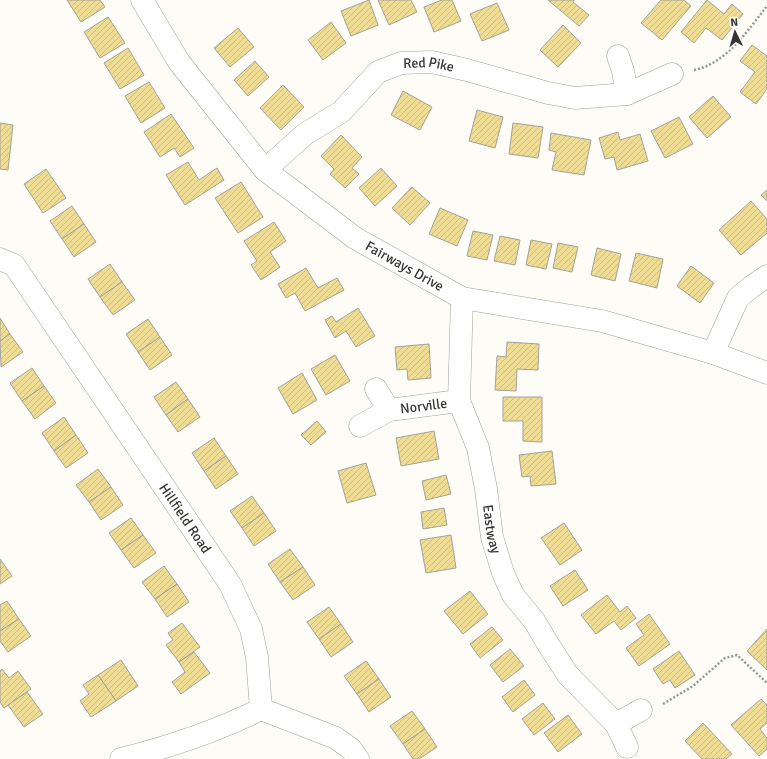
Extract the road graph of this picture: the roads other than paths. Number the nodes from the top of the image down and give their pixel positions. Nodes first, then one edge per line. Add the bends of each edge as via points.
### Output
1 (142, 0) edge
2 (618, 56) dead end
3 (672, 74) road end
4 (627, 94) junction
5 (265, 170) junction
6 (0, 259) edge
7 (767, 276) edge
8 (462, 298) junction
9 (713, 352) junction
10 (767, 373) edge
11 (376, 389) dead end
12 (459, 401) junction
13 (389, 410) junction
14 (360, 426) dead end
15 (261, 709) junction
16 (641, 710) road end
17 (616, 724) junction
18 (627, 747) dead end
19 (121, 759) edge
20 (358, 759) edge

1 - 5 street, Fairways Drive via 179,62
2 - 4 street
3 - 4 street, Red Pike
4 - 5 street, Red Pike via 575,98 432,62 401,63 378,72 341,112 305,134
5 - 8 street, Fairways Drive via 355,238
6 - 15 street, Hillfield Road via 14,265 230,584 251,629 257,657
7 - 9 street via 738,298
8 - 9 street, Fairways Drive via 602,321
8 - 12 street, Eastway
9 - 10 street, Fairways Drive
11 - 13 street, Norville
12 - 13 street, Norville
12 - 17 street, Eastway via 478,448 492,537 513,596 535,622 568,675
13 - 14 street, Norville
15 - 19 street via 198,735
15 - 20 street via 336,738
16 - 17 street
17 - 18 street, Eastway

